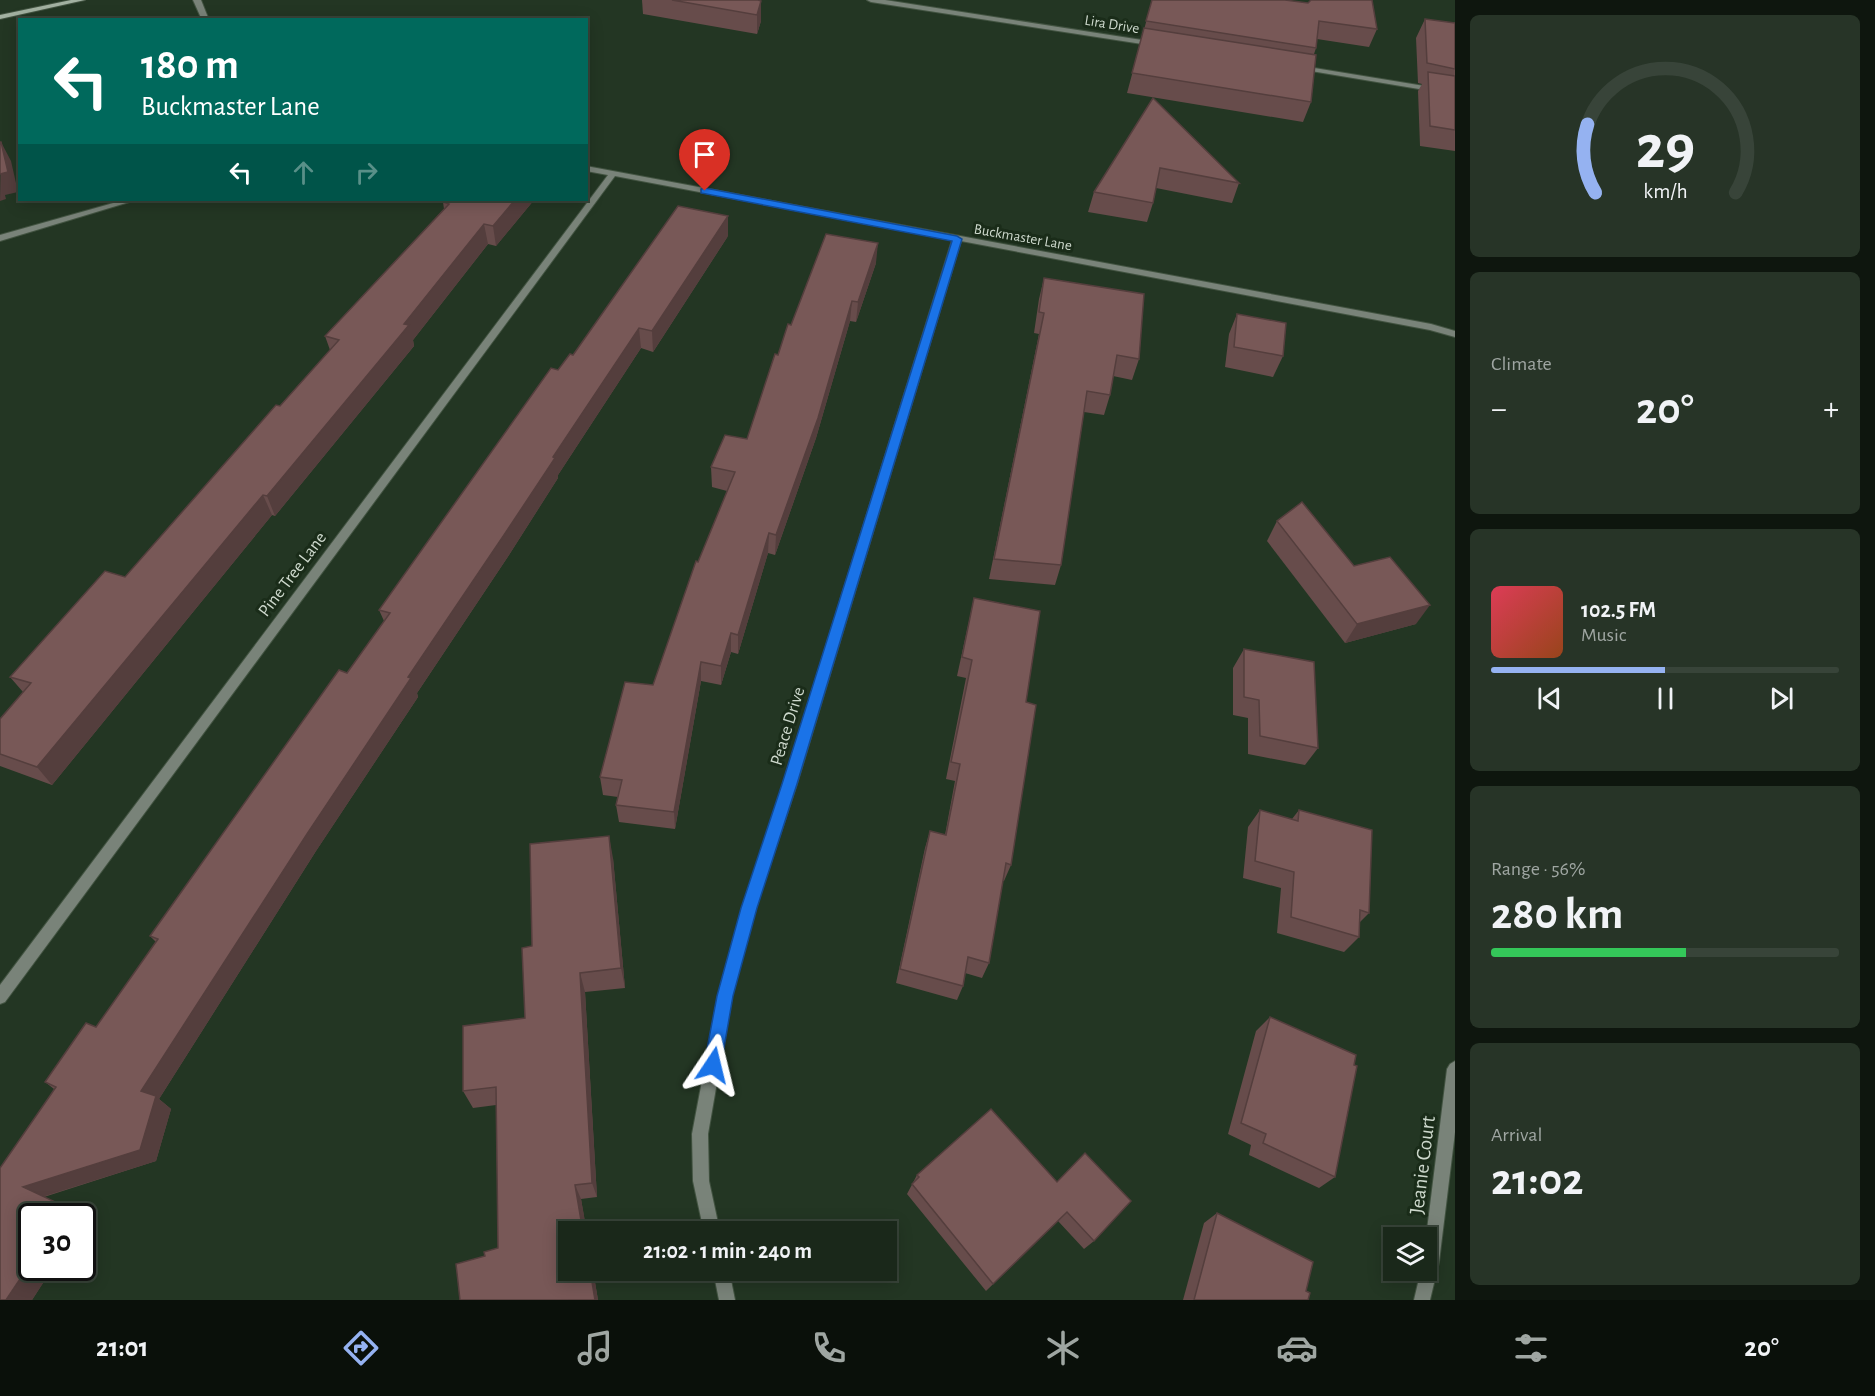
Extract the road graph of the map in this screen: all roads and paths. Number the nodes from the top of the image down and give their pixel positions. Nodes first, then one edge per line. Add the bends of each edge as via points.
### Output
1 (81, 0) edge
2 (196, 0) edge
3 (870, 0) edge
4 (0, 17) edge
5 (205, 18) edge
6 (1169, 47) edge
7 (1294, 66) edge
8 (1455, 93) edge
9 (588, 168) edge
10 (613, 173) junction
11 (129, 201) edge
12 (0, 238) edge
13 (957, 239) junction
14 (1455, 334) edge
15 (0, 997) edge
16 (1455, 1069) edge
17 (710, 1221) edge
18 (723, 1281) edge
19 (727, 1300) edge
20 (1422, 1300) edge

1 - 4 street
2 - 5 street
3 - 6 street, Lira Drive
7 - 8 street
9 - 10 street, Buckmaster Lane
10 - 13 street, Buckmaster Lane
10 - 15 street, Pine Tree Lane
11 - 12 street
13 - 14 street, Buckmaster Lane
13 - 17 street, Peace Drive via 725,996 700,1134 701,1181
16 - 20 street, Jeanie Court via 1431,1262
18 - 19 street

